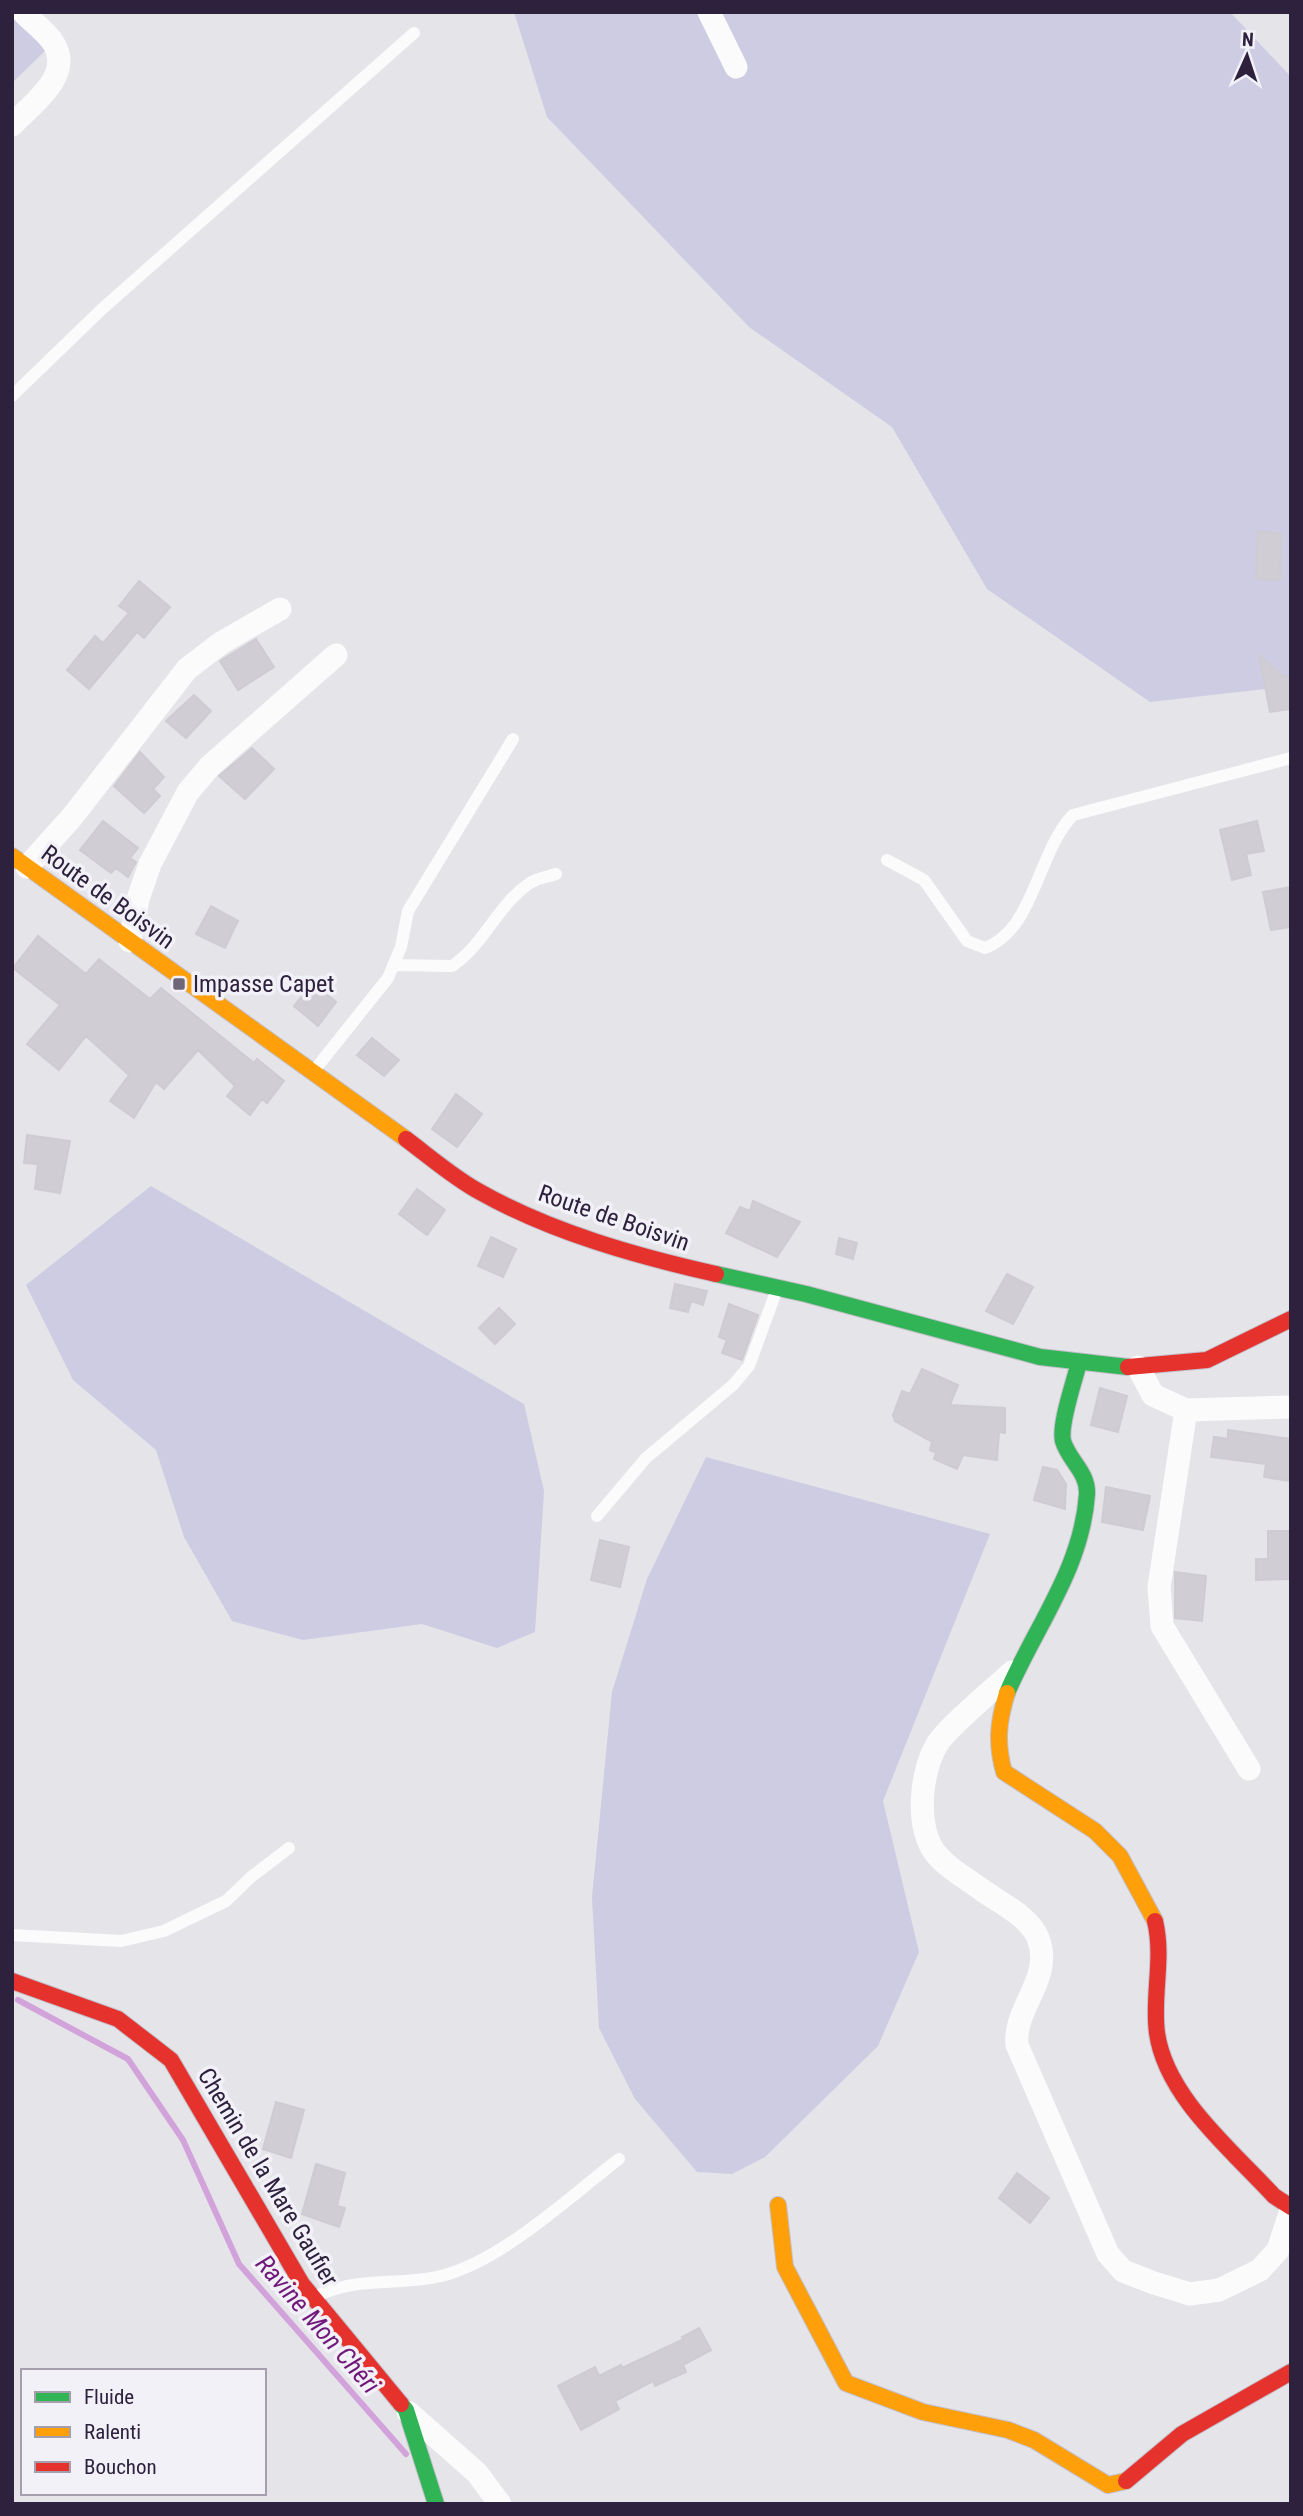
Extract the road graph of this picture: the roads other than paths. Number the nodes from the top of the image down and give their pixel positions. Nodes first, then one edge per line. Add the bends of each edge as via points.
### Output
1 (23, 12) edge
2 (709, 12) edge
3 (414, 33) dead end
4 (736, 67) dead end
5 (12, 125) edge
6 (12, 396) edge
7 (280, 609) dead end
8 (336, 655) dead end
9 (513, 739) dead end
10 (1291, 758) edge
11 (887, 860) dead end
12 (20, 862) edge
13 (556, 874) dead end
14 (130, 941) junction
15 (393, 965) junction
16 (312, 1072) junction
17 (778, 1288) junction
18 (1291, 1320) edge
19 (1079, 1362) junction
20 (1138, 1367) junction
21 (1291, 1407) edge
22 (1186, 1410) junction
23 (597, 1517) dead end
24 (1024, 1660) junction
25 (1249, 1769) dead end
26 (289, 1848) dead end
27 (12, 1935) edge
28 (12, 1981) edge
29 (619, 2159) dead end
30 (778, 2205) dead end
31 (1291, 2209) edge
32 (313, 2298) junction
33 (1291, 2372) edge
34 (406, 2410) junction
35 (436, 2504) edge
36 (500, 2504) edge

1 - 5 street via 54,44 59,65 57,77
2 - 4 street
3 - 6 lane via 102,309
7 - 12 street via 187,669 72,817
8 - 14 street via 210,766 188,792 150,864
9 - 15 lane via 408,911
10 - 11 lane via 1073,815 1060,829 1017,923 1002,942 985,948 967,941 924,880
12 - 14 street, Route de Boisvin
13 - 15 lane via 519,892 478,943 452,966
14 - 16 street, Route de Boisvin
15 - 16 lane via 388,978
16 - 17 street, Route de Boisvin via 479,1192 570,1232 673,1264
17 - 19 street, Route de Boisvin via 1040,1357
17 - 23 lane via 749,1366 733,1385 646,1458
18 - 20 street, Route de Boisvin via 1207,1360
19 - 20 street, Route de Boisvin
19 - 24 street via 1062,1445 1084,1476 1086,1499 1071,1564
20 - 22 street via 1153,1395
21 - 22 street
22 - 25 street via 1159,1587 1162,1626
24 - 31 street via 1004,1699 996,1727 996,1756 1004,1772 1095,1830 1120,1856 1153,1912 1160,1941 1157,2032 1165,2067 1180,2093
24 - 31 street via 936,1745 924,1781 923,1815 932,1848 945,1864 1031,1925 1039,1940 1036,1990 1021,2014 1017,2045 1108,2254 1123,2271 1154,2283 1190,2294 1219,2290 1260,2270 1278,2250
26 - 27 lane via 226,1901 164,1931 121,1941
28 - 32 street, Chemin de la Mare Gaufier via 118,2019 171,2060
29 - 32 lane via 490,2257 444,2275 341,2285
30 - 33 street via 785,2267 846,2383 923,2412 1034,2440 1108,2485 1132,2480 1169,2444
32 - 34 street, Chemin de la Mare Gaufier
34 - 35 street, Chemin de la Mare Gaufier
34 - 36 street via 477,2473

